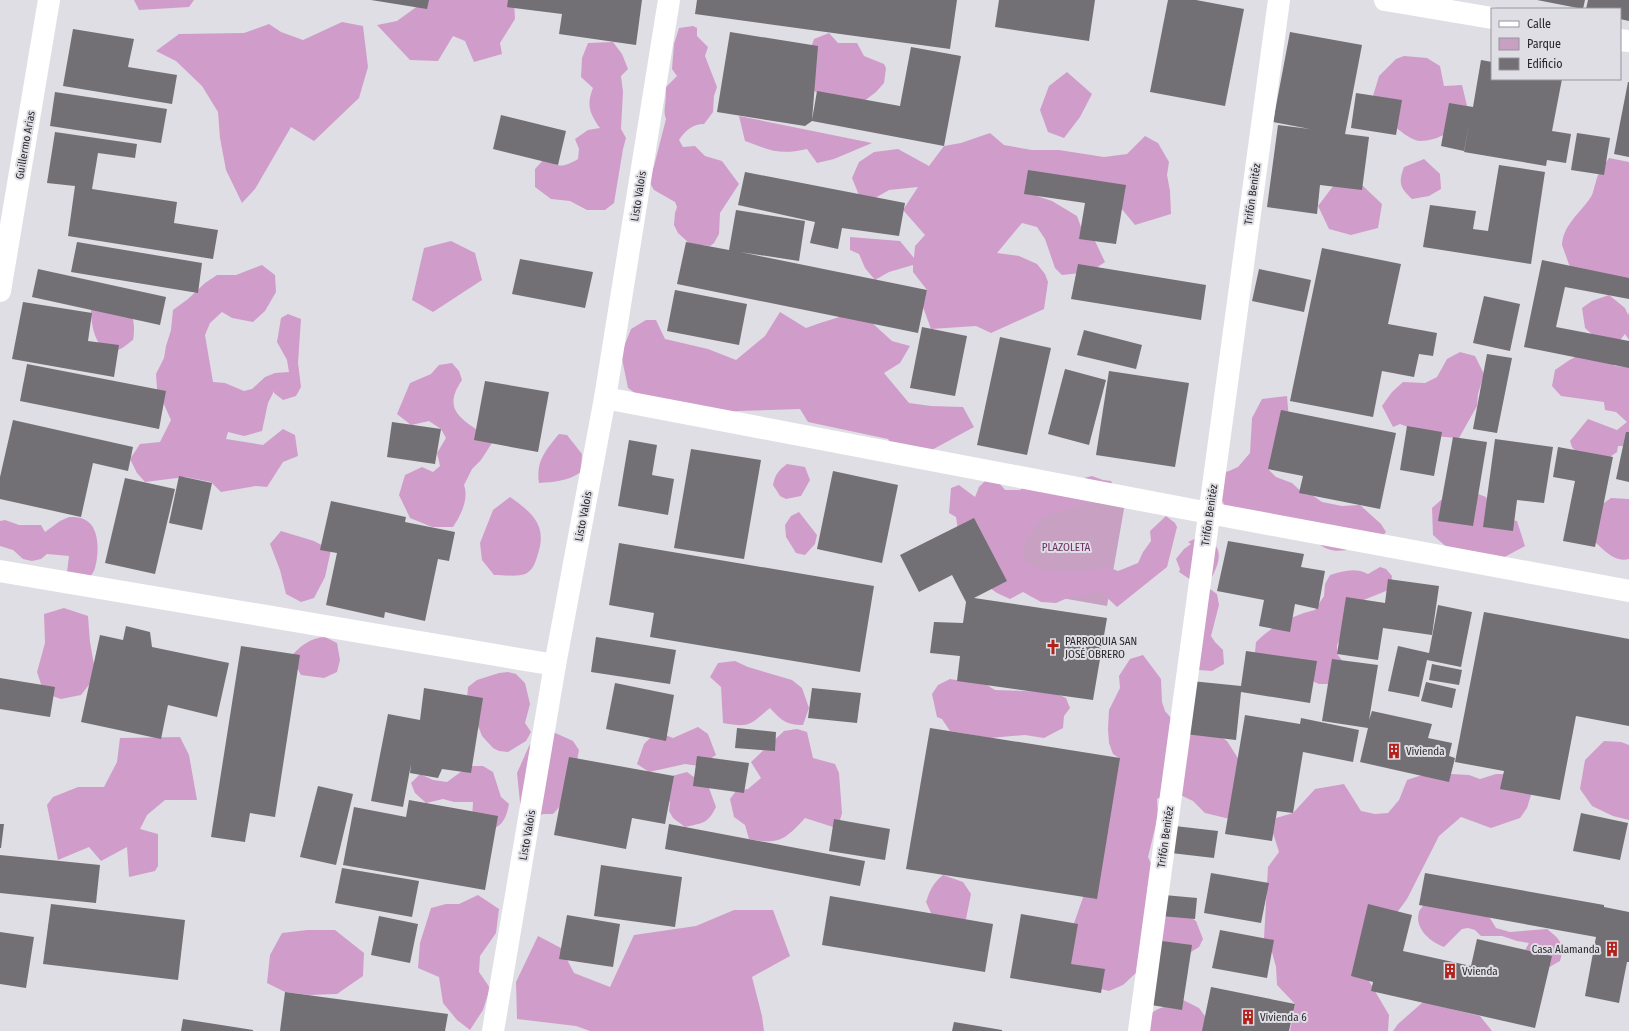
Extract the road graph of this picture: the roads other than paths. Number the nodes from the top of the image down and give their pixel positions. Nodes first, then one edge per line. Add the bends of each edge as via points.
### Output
1 (49, 0) edge
2 (669, 0) edge
3 (1279, 0) edge
4 (1385, 0) edge
5 (1491, 18) edge
6 (0, 291) edge
7 (606, 398) junction
8 (1209, 513) junction
9 (0, 571) edge
10 (1629, 591) edge
11 (556, 664) junction
12 (494, 1031) edge
13 (1139, 1031) edge

1 - 6 street, Guillermo Arias
2 - 7 street, Listo Valois
3 - 8 street, Trifón Benitéz
4 - 5 street
7 - 8 street
7 - 11 street, Listo Valois
8 - 10 street
8 - 13 street, Trifón Benitéz
9 - 11 street
11 - 12 street, Listo Valois

